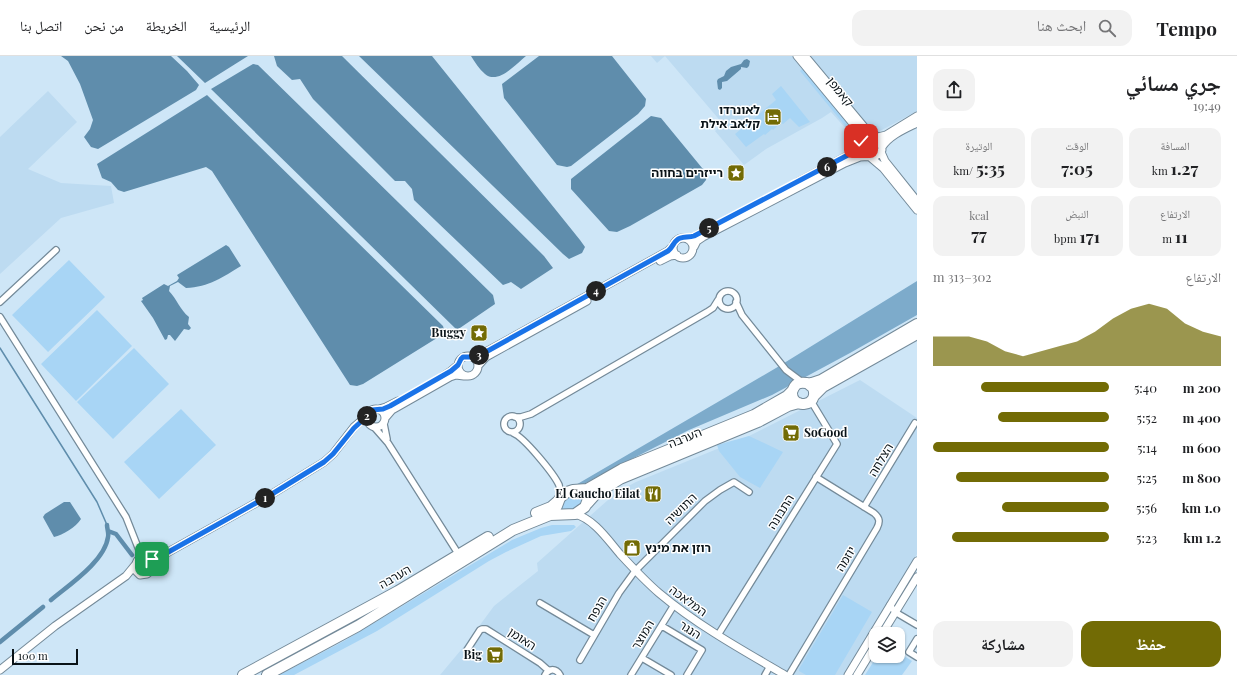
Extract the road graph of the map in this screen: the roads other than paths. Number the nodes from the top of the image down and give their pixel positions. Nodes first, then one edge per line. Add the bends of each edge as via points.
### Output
1 (797, 56) edge
2 (805, 56) edge
3 (917, 116) edge
4 (917, 123) edge
5 (877, 137) junction
6 (861, 146) junction
7 (882, 149) junction
8 (869, 157) junction
9 (917, 202) edge
10 (917, 210) edge
11 (686, 238) junction
12 (674, 246) junction
13 (694, 247) junction
14 (56, 250) dead end
15 (677, 255) junction
16 (718, 300) junction
17 (0, 302) edge
18 (736, 302) junction
19 (727, 309) junction
20 (707, 312) junction
21 (742, 315) junction
22 (0, 317) edge
23 (917, 324) edge
24 (917, 334) edge
25 (472, 357) junction
26 (458, 365) junction
27 (478, 366) junction
28 (786, 370) junction
29 (464, 376) junction
30 (805, 383) junction
31 (793, 390) junction
32 (812, 398) junction
33 (799, 403) junction
34 (379, 409) junction
35 (531, 414) junction
36 (367, 416) junction
37 (515, 417) junction
38 (385, 421) junction
39 (915, 423) dead end
40 (520, 426) junction
41 (373, 427) junction
42 (352, 430) junction
43 (513, 433) junction
44 (523, 439) junction
45 (388, 443) junction
46 (816, 477) junction
47 (556, 480) junction
48 (576, 490) junction
49 (749, 492) dead end
50 (560, 499) junction
51 (586, 505) junction
52 (864, 507) junction
53 (564, 514) junction
54 (575, 514) junction
55 (594, 525) junction
56 (163, 555) junction
57 (459, 555) junction
58 (142, 559) junction
59 (917, 561) edge
60 (153, 568) junction
61 (636, 571) junction
62 (140, 575) junction
63 (917, 577) edge
64 (122, 579) junction
65 (540, 602) dead end
66 (674, 605) junction
67 (890, 606) junction
68 (895, 612) junction
69 (917, 625) edge
70 (662, 626) junction
71 (886, 627) edge
72 (594, 635) junction
73 (718, 635) junction
74 (917, 639) edge
75 (467, 650) dead end
76 (869, 655) edge
77 (917, 657) edge
78 (642, 658) junction
79 (580, 660) dead end
80 (770, 666) junction
81 (0, 670) edge
82 (547, 673) edge
83 (243, 675) edge
84 (268, 675) edge
85 (560, 675) edge
86 (631, 675) edge
87 (671, 675) edge
88 (687, 675) edge
89 (765, 675) edge
90 (785, 675) edge
91 (788, 675) edge
92 (848, 675) edge
93 (857, 675) edge

1 - 6 street, קאמפן via 858,131
2 - 5 street, קאמפן via 868,132
3 - 5 street via 886,135
4 - 7 street via 895,135
5 - 6 street via 865,137
5 - 7 street via 882,142
6 - 8 street via 863,153
6 - 11 street via 830,166
7 - 8 street via 876,156
7 - 9 street via 884,160
8 - 10 street via 883,168
8 - 13 street via 853,159 811,180 703,237
11 - 12 street via 679,238
11 - 13 street
12 - 15 street
12 - 25 street via 484,353
13 - 15 street via 692,253 686,257
14 - 17 street
15 - 27 street via 667,257 493,353
16 - 18 street via 721,293 730,291 735,295
16 - 19 street via 720,305
16 - 20 street
18 - 19 street via 734,307
18 - 21 street
19 - 20 street via 719,308
19 - 21 street
20 - 35 street
21 - 28 street
22 - 58 street via 126,517
23 - 30 highway via 821,380
24 - 32 highway via 823,388
25 - 26 street via 463,357
25 - 27 street
26 - 29 street
26 - 34 street via 390,406
27 - 29 street via 474,375
28 - 30 street
28 - 31 street via 792,380
29 - 38 street via 450,377 392,410
30 - 31 highway via 797,384
30 - 32 highway via 813,388
31 - 33 highway via 794,400
31 - 48 highway, הערבה via 754,415 622,469 588,489
32 - 33 highway via 804,404
32 - 46 street, התבונה via 836,444
33 - 51 highway, הערבה via 620,479 596,494
34 - 36 street via 372,410
34 - 38 street via 383,412
35 - 37 street
35 - 40 street
36 - 41 street via 368,423
36 - 42 street
37 - 40 street
37 - 43 street via 509,417 503,423 506,430
38 - 41 street via 379,427
38 - 45 street
39 - 52 street, הצלחה
40 - 43 street
40 - 44 street
41 - 42 street via 360,426
41 - 45 street
42 - 56 street via 324,462
43 - 44 street
44 - 47 street
45 - 57 street
46 - 52 street, יוזמה
46 - 73 street, התבונה
47 - 48 street
47 - 50 street via 560,489
48 - 50 highway
48 - 51 highway via 584,491 587,495
49 - 61 street, התושיה via 734,482 714,493
50 - 53 highway via 558,508
50 - 57 highway, הערבה via 551,507 516,522
51 - 54 highway
51 - 55 street, המלאכה
52 - 91 street, יוזמה via 878,517 877,528
53 - 54 highway
53 - 84 highway, הערבה via 543,517 508,533 358,626
54 - 55 street, המלאכה
55 - 61 street, המלאכה
56 - 58 street
56 - 60 street
57 - 83 highway, הערבה
58 - 60 street via 153,562
58 - 62 street via 136,572
58 - 64 street
59 - 67 street
60 - 62 street via 148,574
61 - 66 street, המלאכה
61 - 72 street, הנפח via 621,590
62 - 64 street
63 - 68 street
64 - 81 street via 55,626
65 - 72 street
66 - 70 street, המוצר
66 - 73 street, המלאכה
67 - 68 street
67 - 92 street
68 - 69 street
68 - 71 street
70 - 78 street, המוצר
70 - 88 street, הנגר via 702,650
72 - 79 street, הנפח
73 - 80 street, המלאכה
74 - 77 street via 909,652
75 - 82 street, האומן via 482,629 489,630 540,663
76 - 93 street
78 - 86 street, המוצר
78 - 87 street
80 - 89 street
80 - 90 street, המלאכה
82 - 85 street, האומן via 556,670

